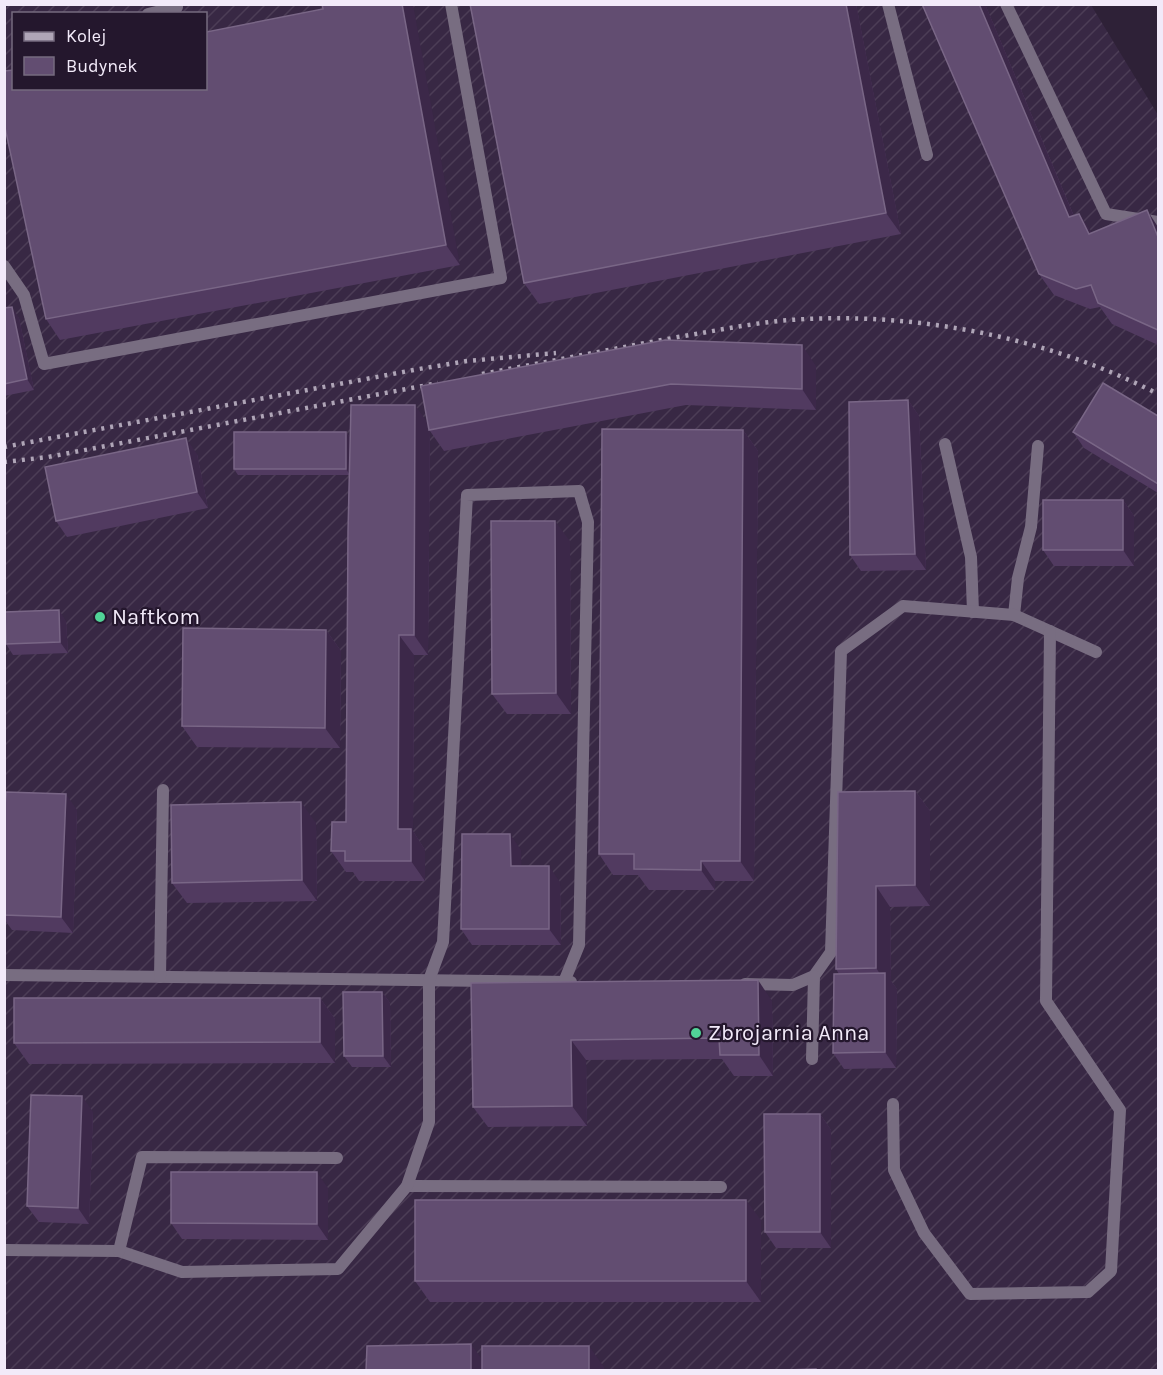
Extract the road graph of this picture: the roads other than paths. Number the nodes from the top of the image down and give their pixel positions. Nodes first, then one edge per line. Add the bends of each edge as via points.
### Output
1 (176, 4) edge
2 (451, 4) edge
3 (888, 4) edge
4 (1005, 4) edge
5 (158, 12) edge
6 (927, 155) dead end
7 (1158, 222) edge
8 (4, 266) edge
9 (945, 444) dead end
10 (1038, 446) dead end
11 (974, 612) junction
12 (1014, 615) junction
13 (1050, 631) junction
14 (1096, 652) dead end
15 (163, 790) dead end
16 (4, 975) edge
17 (814, 976) junction
18 (160, 977) junction
19 (429, 980) junction
20 (564, 982) junction
21 (587, 982) edge
22 (736, 984) edge
23 (812, 1059) dead end
24 (893, 1104) dead end
25 (337, 1158) dead end
26 (407, 1186) junction
27 (721, 1187) dead end
28 (4, 1250) edge
29 (119, 1251) junction

1 - 5 lane via 177,8
2 - 8 lane via 501,278 44,364 24,295
3 - 6 lane
4 - 7 lane via 1106,214
9 - 11 lane via 971,556
10 - 12 lane via 1031,527 1018,578
11 - 12 lane
11 - 17 lane via 903,606 841,651 831,952
12 - 13 lane
13 - 14 lane
13 - 24 lane via 1046,1001 1120,1110 1111,1271 1088,1292 970,1294 924,1233 894,1170
15 - 18 lane
16 - 18 lane
17 - 22 lane via 793,985
17 - 23 lane
18 - 19 lane
19 - 20 lane
19 - 20 lane via 443,942 467,495 579,491 588,522 579,945
19 - 26 lane via 429,1122
20 - 21 lane
25 - 29 lane via 142,1157
26 - 27 lane
26 - 29 lane via 338,1269 182,1272
28 - 29 lane

